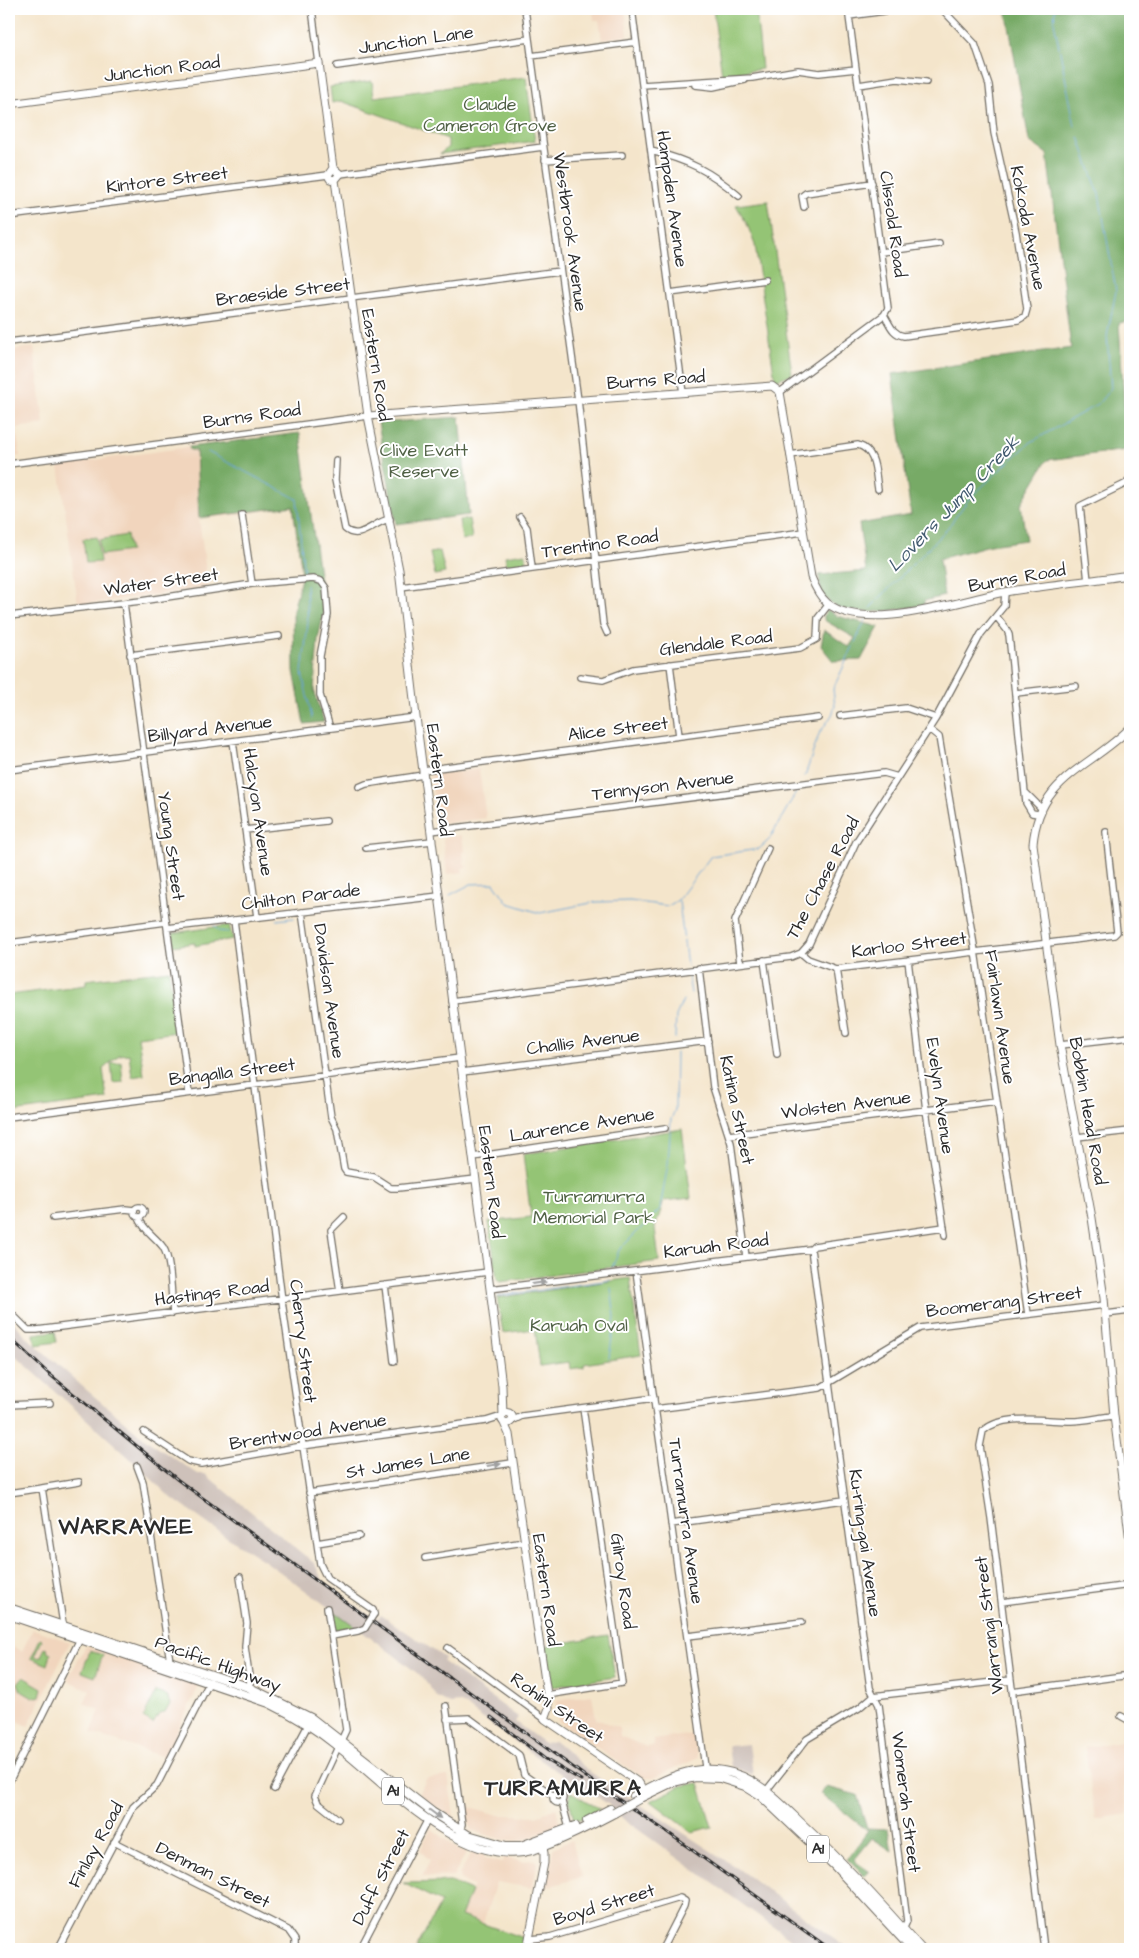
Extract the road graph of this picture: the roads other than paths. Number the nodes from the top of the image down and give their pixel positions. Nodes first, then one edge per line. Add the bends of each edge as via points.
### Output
1 (312, 9) edge
2 (525, 9) edge
3 (652, 9) edge
4 (899, 9) edge
5 (942, 9) edge
6 (632, 10) edge
7 (848, 12) edge
8 (529, 39) junction
9 (636, 42) junction
10 (531, 56) junction
11 (319, 63) junction
12 (337, 66) dead end
13 (856, 69) junction
14 (926, 82) dead end
15 (642, 85) junction
16 (859, 85) junction
17 (9, 104) edge
18 (543, 147) junction
19 (651, 151) junction
20 (622, 156) dead end
21 (545, 160) junction
22 (333, 168) junction
23 (328, 175) junction
24 (337, 177) junction
25 (872, 184) junction
26 (739, 196) dead end
27 (804, 208) dead end
28 (9, 216) edge
29 (939, 244) dead end
30 (881, 252) junction
31 (560, 271) junction
32 (766, 280) dead end
33 (670, 293) junction
34 (351, 298) junction
35 (884, 316) junction
36 (9, 342) edge
37 (780, 392) junction
38 (683, 393) junction
39 (578, 400) junction
40 (368, 416) junction
41 (790, 455) junction
42 (336, 460) dead end
43 (9, 464) edge
44 (1130, 478) edge
45 (878, 489) dead end
46 (242, 515) dead end
47 (520, 517) dead end
48 (390, 519) junction
49 (378, 523) junction
50 (392, 529) junction
51 (803, 532) junction
52 (596, 560) junction
53 (532, 568) junction
54 (1130, 575) edge
55 (1088, 581) junction
56 (252, 584) junction
57 (401, 587) junction
58 (1004, 592) junction
59 (124, 603) junction
60 (829, 604) junction
61 (9, 616) edge
62 (996, 616) junction
63 (607, 633) dead end
64 (279, 636) dead end
65 (130, 655) junction
66 (670, 664) junction
67 (580, 677) dead end
68 (1076, 686) dead end
69 (1016, 693) junction
70 (840, 716) dead end
71 (416, 717) junction
72 (818, 718) dead end
73 (936, 718) junction
74 (330, 728) junction
75 (1130, 728) edge
76 (930, 729) junction
77 (679, 736) junction
78 (233, 741) junction
79 (9, 751) edge
80 (144, 752) junction
81 (10, 770) edge
82 (423, 772) junction
83 (898, 777) junction
84 (359, 787) dead end
85 (1039, 811) junction
86 (326, 821) dead end
87 (245, 830) junction
88 (431, 831) junction
89 (1106, 832) dead end
90 (432, 841) junction
91 (366, 848) dead end
92 (768, 848) dead end
93 (439, 896) junction
94 (302, 912) junction
95 (256, 917) junction
96 (234, 920) junction
97 (166, 925) junction
98 (1045, 942) junction
99 (9, 943) edge
100 (975, 951) junction
101 (801, 953) junction
102 (764, 960) junction
103 (908, 960) junction
104 (740, 963) junction
105 (700, 968) junction
106 (836, 969) junction
107 (452, 1001) junction
108 (846, 1033) dead end
109 (1130, 1037) edge
110 (708, 1041) junction
111 (1060, 1045) junction
112 (778, 1054) dead end
113 (460, 1058) junction
114 (462, 1072) junction
115 (325, 1075) junction
116 (255, 1085) junction
117 (189, 1093) junction
118 (997, 1100) junction
119 (926, 1110) junction
120 (9, 1117) edge
121 (665, 1128) dead end
122 (1130, 1131) edge
123 (729, 1134) junction
124 (1077, 1137) junction
125 (473, 1157) junction
126 (476, 1179) junction
127 (134, 1210) junction
128 (344, 1217) dead end
129 (52, 1218) dead end
130 (139, 1218) junction
131 (944, 1227) junction
132 (946, 1235) dead end
133 (811, 1249) junction
134 (746, 1257) junction
135 (636, 1271) junction
136 (488, 1272) junction
137 (385, 1285) junction
138 (490, 1289) junction
139 (340, 1292) junction
140 (283, 1300) junction
141 (1105, 1305) junction
142 (9, 1311) edge
143 (1130, 1311) edge
144 (173, 1313) junction
145 (1028, 1314) junction
146 (1106, 1314) junction
147 (394, 1361) dead end
148 (829, 1384) junction
149 (654, 1398) junction
150 (50, 1403) dead end
151 (9, 1405) edge
152 (583, 1408) junction
153 (655, 1408) junction
154 (1114, 1416) junction
155 (507, 1418) junction
156 (144, 1432) dead end
157 (302, 1446) junction
158 (512, 1463) junction
159 (137, 1466) dead end
160 (79, 1482) dead end
161 (42, 1488) junction
162 (9, 1493) edge
163 (309, 1494) junction
164 (844, 1500) junction
165 (672, 1524) junction
166 (359, 1536) dead end
167 (1130, 1541) edge
168 (524, 1542) junction
169 (317, 1543) junction
170 (426, 1558) dead end
171 (240, 1577) dead end
172 (1130, 1584) edge
173 (1002, 1602) junction
174 (9, 1608) edge
175 (327, 1608) dead end
176 (9, 1615) edge
177 (802, 1622) dead end
178 (64, 1630) junction
179 (332, 1636) junction
180 (688, 1636) junction
181 (80, 1638) junction
182 (448, 1648) dead end
183 (170, 1662) junction
184 (1130, 1675) edge
185 (1011, 1680) junction
186 (210, 1681) junction
187 (248, 1687) junction
188 (1012, 1691) junction
189 (547, 1695) junction
190 (873, 1696) junction
191 (446, 1706) dead end
192 (1121, 1716) dead end
193 (448, 1719) junction
194 (545, 1719) junction
195 (1130, 1721) edge
196 (308, 1725) junction
197 (340, 1744) junction
198 (706, 1773) junction
199 (9, 1782) edge
200 (274, 1789) dead end
201 (766, 1791) junction
202 (641, 1795) junction
203 (612, 1811) junction
204 (338, 1819) dead end
205 (428, 1819) junction
206 (569, 1828) junction
207 (459, 1835) junction
208 (114, 1842) junction
209 (542, 1843) junction
210 (905, 1913) junction
211 (896, 1921) junction
212 (903, 1930) junction
213 (531, 1939) junction
214 (58, 1949) edge
215 (295, 1949) edge
216 (360, 1949) edge
217 (527, 1949) edge
218 (662, 1949) edge
219 (912, 1949) edge
220 (921, 1949) edge
221 (1044, 1949) edge

1 - 11 street
2 - 8 street, Westbrook Avenue
3 - 6 street
4 - 7 street
5 - 35 street, Kokoda Avenue via 975,44 989,85 994,133 1016,232 1027,309 1018,320 904,336 892,329
6 - 9 street, Hampden Avenue
7 - 13 street, Clissold Road
8 - 10 street, Westbrook Avenue
8 - 12 street, Junction Lane
9 - 10 street
9 - 15 street, Hampden Avenue
10 - 18 street, Westbrook Avenue
11 - 17 main road, Junction Road
11 - 22 main road
13 - 15 street via 819,73 798,70 713,87 679,83
13 - 16 street, Clissold Road
14 - 16 street via 897,79
15 - 19 street, Hampden Avenue
16 - 25 street, Clissold Road
18 - 21 street, Westbrook Avenue
18 - 24 street
19 - 26 street via 690,162 715,176
19 - 33 street, Hampden Avenue
20 - 21 street
21 - 31 street, Westbrook Avenue
22 - 23 main road
22 - 24 main road via 338,170
23 - 24 main road via 330,179
23 - 28 street, Kintore Street
24 - 34 main road, Eastern Road
25 - 27 street via 806,193 802,196
25 - 30 street, Clissold Road
29 - 30 street
30 - 35 street, Clissold Road via 888,302
31 - 34 street, Braeside Street
31 - 39 street, Westbrook Avenue
32 - 33 street
33 - 38 street, Hampden Avenue
34 - 36 street, Braeside Street
34 - 40 main road, Eastern Road
35 - 37 street
37 - 38 main road, Burns Road via 772,386
37 - 41 main road
38 - 39 main road, Burns Road
39 - 40 main road, Burns Road
39 - 52 street, Westbrook Avenue
40 - 43 street, Burns Road
40 - 48 main road, Eastern Road
41 - 45 street via 863,446 872,455
41 - 51 main road
42 - 49 street via 335,480 346,529 360,534
44 - 55 street via 1127,483 1080,506
46 - 56 street
47 - 53 street via 527,528
48 - 49 street
48 - 50 main road, Eastern Road
49 - 50 street
50 - 57 main road, Eastern Road
51 - 52 street, Trentino Road
51 - 60 main road via 811,577
52 - 53 street, Trentino Road
52 - 63 street, Westbrook Avenue
53 - 57 street, Trentino Road
54 - 55 main road, Burns Road
55 - 58 main road, Burns Road
56 - 59 street, Water Street
56 - 74 street, Water Street via 318,579 326,588 328,615 320,656 319,689
57 - 71 main road, Eastern Road
58 - 60 main road, Burns Road via 906,614 851,613
58 - 62 street, The Chase Road via 1004,606
59 - 61 street, Water Street
59 - 65 street, Young Street
60 - 66 street, Glendale Road via 818,618 817,639 806,646
62 - 69 street via 1009,635
62 - 73 street, The Chase Road via 981,634
64 - 65 street
65 - 80 street, Young Street
66 - 67 street, Glendale Road via 631,669 603,680
66 - 77 street
68 - 69 street
69 - 85 street via 1026,793
70 - 73 street via 906,708
71 - 74 street, Billyard Avenue
71 - 82 main road, Eastern Road
72 - 77 street, Alice Street
73 - 76 street, The Chase Road
74 - 78 street, Billyard Avenue
75 - 85 main road, Bobbin Head Road via 1066,778
76 - 83 street, The Chase Road
76 - 100 street, Fairlawn Avenue via 939,737
77 - 82 street, Alice Street
78 - 80 street, Billyard Avenue
78 - 87 street, Halcyon Avenue
79 - 81 street
80 - 81 street, Billyard Avenue
80 - 97 street, Young Street
82 - 84 street, Alice Street
82 - 88 main road, Eastern Road
83 - 88 street, Tennyson Avenue via 884,773
83 - 101 street, The Chase Road via 856,842 809,944
85 - 98 main road, Bobbin Head Road via 1034,831 1033,861
86 - 87 street
87 - 95 street, Halcyon Avenue
88 - 90 main road, Eastern Road
89 - 98 street, Karloo Street via 1117,932 1109,936
90 - 91 street
90 - 93 main road, Eastern Road
92 - 104 street via 735,921
93 - 94 street, Chilton Parade
93 - 107 main road, Eastern Road
94 - 95 street, Chilton Parade
94 - 115 street, Davidson Avenue
95 - 96 street, Chilton Parade
96 - 97 street, Chilton Parade
96 - 116 street, Cherry Street
97 - 99 street, Chilton Parade
97 - 117 street, Young Street
98 - 100 street, Karloo Street
98 - 111 main road, Bobbin Head Road
100 - 103 street, Karloo Street
100 - 118 street, Fairlawn Avenue
101 - 102 street, The Chase Road
101 - 106 street via 808,959
102 - 104 street, The Chase Road
102 - 112 street
103 - 106 street, Karloo Street
103 - 119 street, Evelyn Avenue
104 - 105 street, The Chase Road
105 - 107 street, The Chase Road
105 - 110 street, Katina Street
106 - 108 street
107 - 113 main road, Eastern Road
109 - 111 street
110 - 114 street, Challis Avenue
110 - 123 street, Katina Street via 713,1087
111 - 124 main road, Bobbin Head Road
113 - 114 main road, Eastern Road
113 - 115 street, Bangalla Street
114 - 125 main road, Eastern Road
115 - 116 street, Bangalla Street
115 - 126 street, Davidson Avenue via 331,1118 337,1129 346,1172 374,1177 385,1185 398,1188
116 - 117 street, Bangalla Street
116 - 140 street, Cherry Street
117 - 120 street, Bangalla Street
118 - 119 street, Wolsten Avenue
118 - 145 street, Fairlawn Avenue
119 - 123 street, Wolsten Avenue
119 - 131 street, Evelyn Avenue
121 - 125 street, Laurence Avenue
122 - 124 street
123 - 134 street, Katina Street
124 - 141 main road, Bobbin Head Road
125 - 126 main road, Eastern Road
126 - 136 main road, Eastern Road
127 - 129 street via 125,1208
127 - 130 street via 134,1215
127 - 130 street via 144,1207 144,1214
128 - 139 street via 331,1230
130 - 144 street via 146,1231 166,1251
131 - 132 street, Evelyn Avenue
131 - 133 street, Karuah Road
133 - 134 street, Karuah Road
133 - 148 street, Ku-ring-gai Avenue
134 - 135 street, Karuah Road
138 -> 135 street, Karuah Road
135 - 149 street, Turramurra Avenue
136 - 137 street, Hastings Road
136 - 138 main road, Eastern Road
137 - 139 street, Hastings Road
137 - 147 street
138 - 155 main road, Eastern Road
139 - 140 street, Hastings Road
140 - 144 street, Hastings Road
140 - 157 street, Cherry Street
141 - 145 street, Boomerang Street
141 - 146 main road, Bobbin Head Road
142 - 144 street, Hastings Road via 28,1330
143 - 146 street
145 - 148 street, Boomerang Street via 920,1328
146 - 154 main road, Bobbin Head Road
148 - 153 street, Boomerang Street via 820,1388
148 - 164 street, Ku-ring-gai Avenue
149 - 152 street, Brentwood Avenue
149 - 153 street, Turramurra Avenue
150 - 151 street
152 - 155 street, Brentwood Avenue
152 - 189 street, Gilroy Road via 622,1683
153 - 165 street, Turramurra Avenue
154 - 167 main road, Bobbin Head Road
154 - 173 street, Warrangi Street via 1072,1421 1036,1419 996,1424 983,1432 980,1446
155 - 157 street, Brentwood Avenue
155 - 158 main road, Eastern Road
156 - 157 street, Brentwood Avenue via 188,1461 201,1464
157 - 163 street, Cherry Street
163 -> 158 street, St James Lane
158 - 168 main road, Eastern Road
159 - 183 street via 143,1482
160 - 161 street
161 - 162 street
161 - 178 street
163 - 169 street, Cherry Street
164 - 165 street
164 - 190 street, Ku-ring-gai Avenue
165 - 180 street, Turramurra Avenue
166 - 169 street
168 - 170 street
168 - 189 main road, Eastern Road
169 - 179 street, Cherry Street, bridge via 324,1573 374,1614 365,1628
171 - 187 street via 247,1623
172 - 173 street
173 - 185 street, Warrangi Street
174 - 178 highway, Pacific Highway / A1
175 - 179 street
176 - 178 highway, Pacific Highway / A1
177 - 180 street
178 - 181 highway, Pacific Highway / A1
178 - 183 highway, Pacific Highway / A1
179 - 197 street via 346,1730
180 - 198 street, Turramurra Avenue
181 - 186 highway, Pacific Highway / A1
181 - 199 street
182 - 194 street, Rohini Street
183 - 187 highway, Pacific Highway / A1
184 - 188 street
185 - 188 street, Warrangi Street
185 - 190 street
186 - 196 highway, Pacific Highway / A1 via 269,1703
186 - 208 street, Finlay Road via 157,1786 133,1807
187 - 197 highway, Pacific Highway / A1 via 311,1718
188 - 221 street, Warrangi Street
189 - 194 main road, Eastern Road via 549,1710
190 - 201 street via 807,1739
190 - 210 street, Womerah Street via 879,1705
191 - 193 street
192 - 195 street
193 - 206 street via 466,1717 520,1754 524,1775 554,1796 556,1802 562,1802
193 - 207 street via 462,1824
194 - 202 main road, Rohini Street via 639,1783
196 - 197 highway, Pacific Highway / A1
196 - 200 street
197 - 204 street via 315,1796 321,1806
197 - 205 highway, Pacific Highway / A1
197 -> 207 highway, Pacific Highway / A1
198 - 201 highway, Pacific Highway / A1 via 721,1770 742,1776
198 - 202 highway, Pacific Highway / A1
198 - 219 highway, Pacific Highway / A1 via 734,1781 761,1796 845,1875
201 - 211 highway, Pacific Highway / A1 via 850,1869
202 - 203 highway, Pacific Highway / A1, bridge
203 - 206 highway, Pacific Highway / A1
203 - 209 highway, Pacific Highway / A1
205 - 207 highway, Pacific Highway / A1
205 - 216 street, Duff Street
206 - 209 highway, Pacific Highway / A1
207 - 209 highway, Pacific Highway / A1 via 478,1847 506,1852 522,1852
208 - 214 street, Finlay Road
208 - 215 street, Denman Street via 288,1930 295,1940
209 - 213 main road via 544,1863
210 - 211 street
210 - 212 street, Womerah Street via 907,1921
211 - 212 highway, Pacific Highway / A1
212 - 220 highway, Pacific Highway / A1
213 - 217 main road
213 - 218 street, Boyd Street via 550,1937 680,1898 685,1901 684,1906

